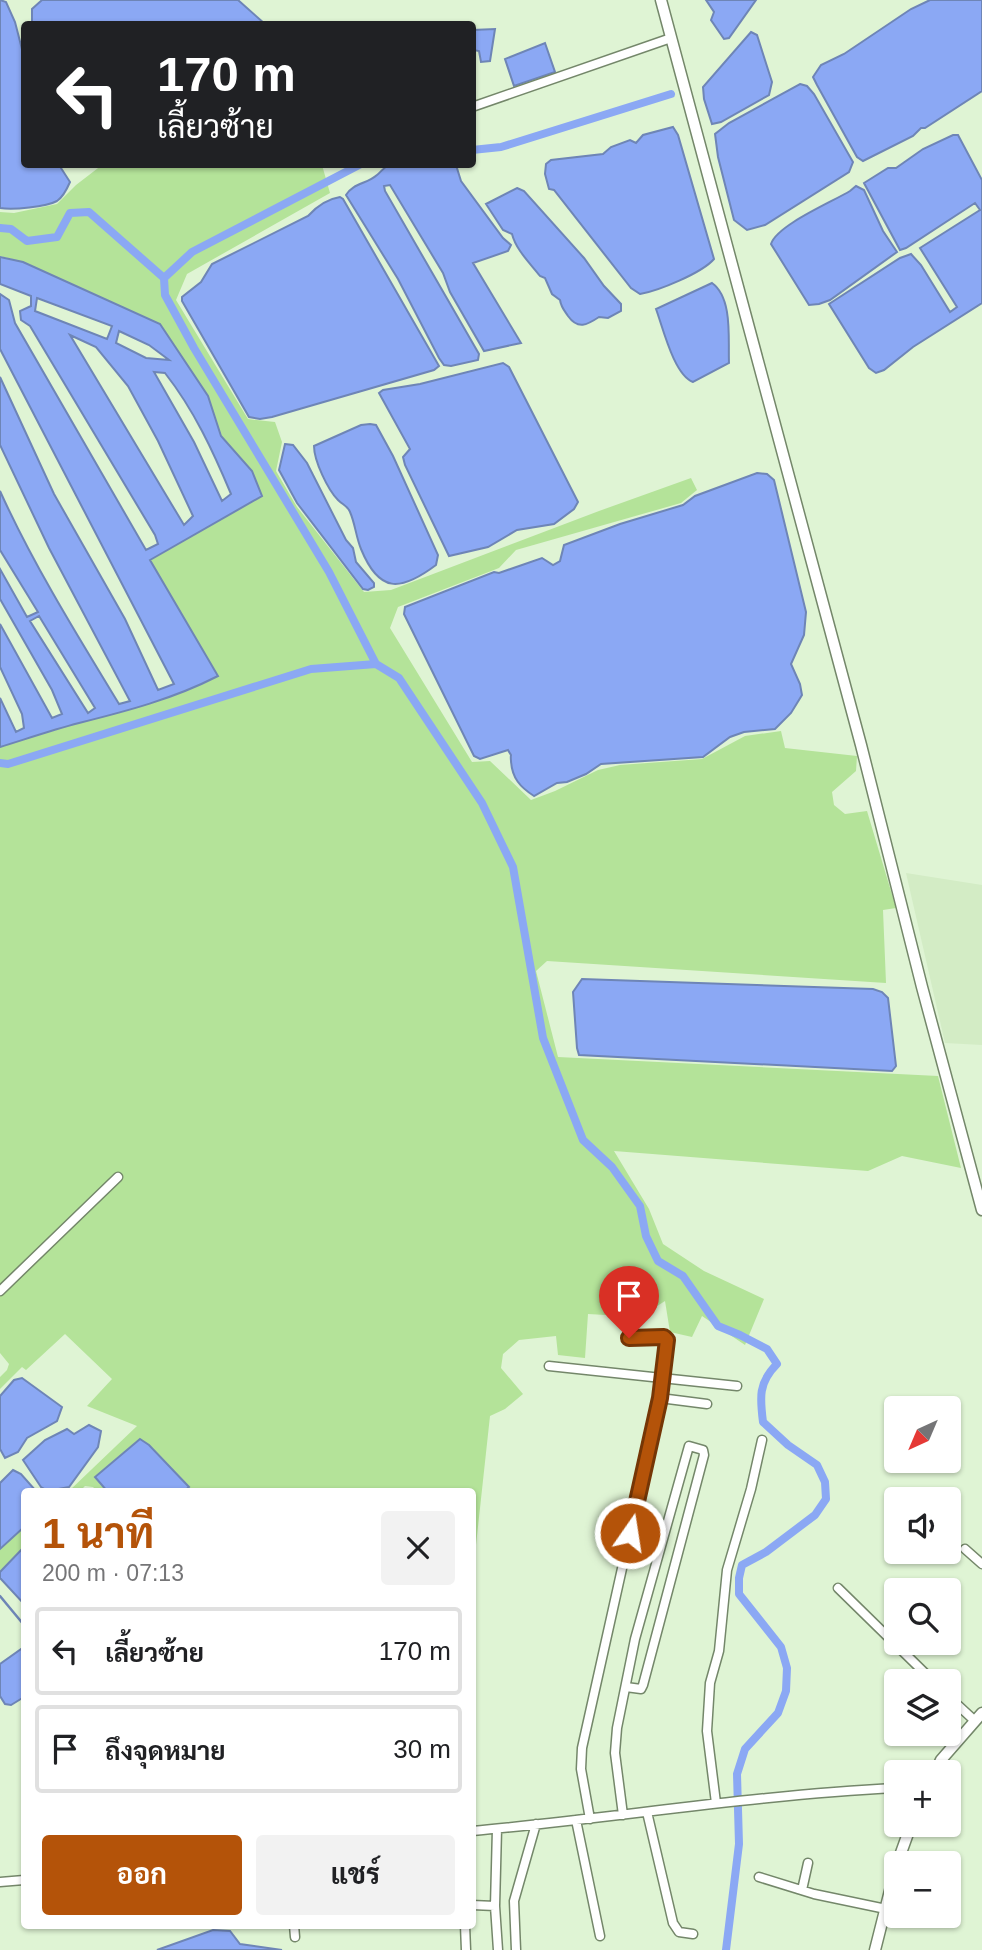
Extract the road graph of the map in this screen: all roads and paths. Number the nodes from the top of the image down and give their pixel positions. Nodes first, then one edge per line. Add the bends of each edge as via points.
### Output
1 (661, 0) edge
2 (671, 38) junction
3 (476, 106) edge
4 (118, 1177) dead end
5 (982, 1210) edge
6 (0, 1291) edge
7 (629, 1338) dead end
8 (549, 1366) dead end
9 (663, 1377) junction
10 (737, 1386) dead end
11 (660, 1398) junction
12 (707, 1404) dead end
13 (762, 1440) dead end
14 (965, 1549) dead end
15 (982, 1564) edge
16 (838, 1588) dead end
17 (921, 1669) edge
18 (626, 1688) junction
19 (961, 1705) edge
20 (978, 1717) edge
21 (941, 1760) edge
22 (884, 1789) edge
23 (717, 1803) junction
24 (647, 1812) junction
25 (623, 1815) junction
26 (590, 1819) junction
27 (576, 1820) junction
28 (536, 1824) junction
29 (497, 1829) junction
30 (476, 1831) edge
31 (808, 1863) dead end
32 (759, 1877) dead end
33 (21, 1880) edge
34 (0, 1882) edge
35 (802, 1890) junction
36 (476, 1905) edge
37 (495, 1906) junction
38 (884, 1909) edge
39 (884, 1917) edge
40 (294, 1929) edge
41 (465, 1929) edge
42 (693, 1934) dead end
43 (600, 1936) dead end
44 (295, 1937) dead end
45 (466, 1950) edge
46 (498, 1950) edge
47 (516, 1950) edge
48 (876, 1950) edge

1 - 2 street
2 - 3 street
2 - 5 street
4 - 6 street
7 - 9 street via 667,1340
8 - 9 street
9 - 10 street
9 - 11 street
11 - 12 street
11 - 26 street via 582,1748 580,1769
13 - 23 street via 727,1570 722,1633 709,1683 707,1731
14 - 15 street
16 - 17 street
18 - 18 street via 643,1685 703,1450 689,1446
18 - 25 street via 615,1753
19 - 20 street
20 - 21 street
22 - 23 street
23 - 24 street
24 - 25 street
24 - 42 street via 673,1923 679,1932
25 - 26 street
26 - 27 street
27 - 28 street
27 - 43 street
28 - 29 street
28 - 47 street via 514,1901
29 - 30 street
29 - 37 street
31 - 35 street
32 - 35 street
33 - 34 street
35 - 38 street
36 - 37 street
37 - 46 street
39 - 48 street
40 - 44 street
41 - 45 street

